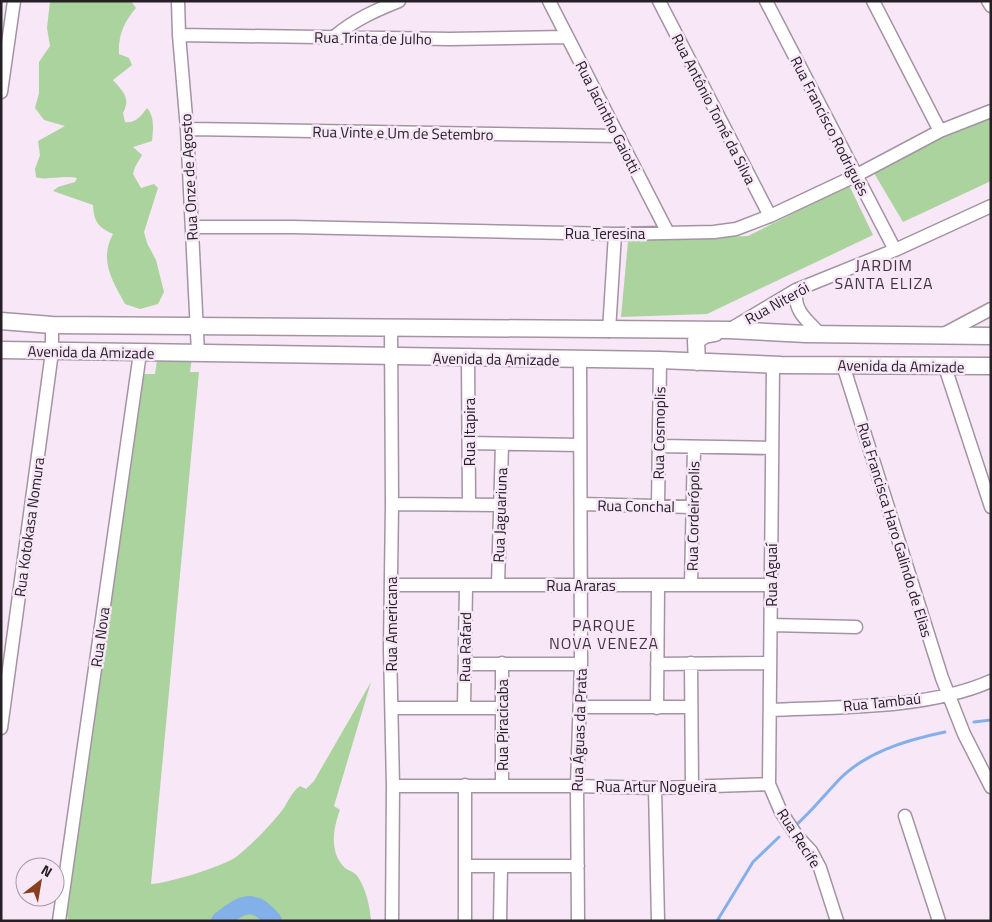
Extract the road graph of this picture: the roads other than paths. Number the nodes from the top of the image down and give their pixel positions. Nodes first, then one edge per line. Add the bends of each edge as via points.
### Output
1 (14, 1) edge
2 (178, 1) edge
3 (399, 1) edge
4 (549, 1) edge
5 (659, 1) edge
6 (766, 1) edge
7 (873, 1) edge
8 (988, 1) edge
9 (991, 6) edge
10 (6, 31) edge
11 (179, 35) junction
12 (334, 37) junction
13 (567, 37) junction
14 (1, 92) edge
15 (991, 111) edge
16 (187, 129) junction
17 (940, 131) junction
18 (619, 136) junction
19 (855, 176) junction
20 (991, 206) edge
21 (770, 216) junction
22 (193, 227) junction
23 (668, 232) junction
24 (615, 234) junction
25 (894, 250) junction
26 (796, 290) junction
27 (991, 309) edge
28 (1, 321) edge
29 (52, 325) junction
30 (197, 325) junction
31 (391, 328) junction
32 (729, 330) junction
33 (608, 331) junction
34 (820, 334) junction
35 (941, 336) junction
36 (991, 336) edge
37 (1, 350) edge
38 (52, 352) junction
39 (140, 352) junction
40 (198, 353) junction
41 (392, 357) junction
42 (468, 359) junction
43 (580, 360) junction
44 (660, 360) junction
45 (697, 362) junction
46 (773, 365) junction
47 (843, 365) junction
48 (991, 366) edge
49 (945, 367) junction
50 (469, 443) junction
51 (502, 444) junction
52 (580, 445) junction
53 (660, 446) junction
54 (694, 448) junction
55 (771, 448) junction
56 (392, 504) junction
57 (581, 504) junction
58 (469, 505) junction
59 (501, 505) junction
60 (658, 506) junction
61 (692, 507) junction
62 (991, 507) edge
63 (498, 585) junction
64 (580, 585) junction
65 (691, 585) junction
66 (770, 585) junction
67 (392, 586) junction
68 (466, 586) junction
69 (658, 586) junction
70 (771, 625) junction
71 (856, 627) dead end
72 (502, 663) junction
73 (691, 663) junction
74 (770, 663) junction
75 (466, 664) junction
76 (581, 664) junction
77 (657, 664) junction
78 (991, 681) edge
79 (949, 694) junction
80 (464, 707) junction
81 (580, 707) junction
82 (691, 707) junction
83 (392, 708) junction
84 (500, 708) junction
85 (657, 708) junction
86 (771, 710) junction
87 (1, 728) edge
88 (769, 784) junction
89 (465, 785) junction
90 (393, 786) junction
91 (502, 786) junction
92 (577, 786) junction
93 (692, 786) junction
94 (991, 787) edge
95 (655, 788) junction
96 (905, 816) dead end
97 (466, 866) junction
98 (578, 866) junction
99 (500, 867) junction
100 (59, 921) edge
101 (392, 921) edge
102 (465, 921) edge
103 (500, 921) edge
104 (578, 921) edge
105 (658, 921) edge
106 (837, 921) edge
107 (939, 921) edge

1 - 10 street
2 - 11 street, Rua Onze de Agosto
3 - 12 street via 369,13
4 - 13 street, Rua Jacintho Gaiotti
5 - 21 street, Rua Antônio Tomé da Silva
6 - 19 street, Rua Francisco Rodriguês
7 - 17 street
8 - 9 street
10 - 14 street
11 - 12 street, Rua Trinta de Julho
11 - 16 street, Rua Onze de Agosto
12 - 13 street, Rua Trinta de Julho
13 - 18 street, Rua Jacintho Gaiotti
15 - 17 street, Rua Teresina
16 - 18 street, Rua Vinte e Um de Setembro
16 - 22 street, Rua Onze de Agosto
17 - 19 street, Rua Teresina
18 - 23 street, Rua Jacintho Gaiotti
19 - 21 street, Rua Teresina
19 - 25 street, Rua Francisco Rodriguês
20 - 25 street, Rua Niterói
21 - 23 street, Rua Teresina via 736,229
22 - 24 street, Rua Teresina
22 - 30 street, Rua Onze de Agosto
23 - 24 street, Rua Teresina
24 - 33 street
25 - 26 street, Rua Niterói
26 - 32 street, Rua Niterói
26 - 34 street via 795,302 799,311
27 - 35 street
28 - 29 main road, Avenida da Amizade
29 - 30 main road, Avenida da Amizade
29 - 38 street, Rua Kotokasa Nomura
30 - 31 main road, Avenida da Amizade
30 - 40 street, Rua Onze de Agosto
31 - 33 main road, Avenida da Amizade
31 - 41 street, Rua Americana
32 - 33 main road, Avenida da Amizade
32 - 34 main road, Avenida da Amizade
32 - 45 main road via 699,338 696,341
34 - 35 main road, Avenida da Amizade
35 - 36 main road, Avenida da Amizade
37 - 38 main road, Avenida da Amizade
38 - 39 main road, Avenida da Amizade
38 - 87 street, Rua Kotokasa Nomura
39 - 40 main road, Avenida da Amizade
39 - 100 street, Rua Nova
40 - 41 main road, Avenida da Amizade
41 - 42 main road, Avenida da Amizade
41 - 56 street, Rua Americana
42 - 43 main road, Avenida da Amizade
42 - 50 street, Rua Itapira
43 - 44 main road, Avenida da Amizade
43 - 52 street, Rua Águas da Prata
44 - 45 main road, Avenida da Amizade
44 - 53 street, Rua Cosmoplis
45 - 46 main road, Avenida da Amizade
46 - 47 main road, Avenida da Amizade
46 - 55 street, Rua Aguaí
47 - 49 main road, Avenida da Amizade
47 - 79 street, Rua Francisca Haro Galindo de Elias
48 - 49 main road, Avenida da Amizade
49 - 62 street
50 - 51 street
50 - 58 street, Rua Itapira
51 - 52 street
51 - 59 street, Rua Jaguariuna
52 - 57 street, Rua Águas da Prata
53 - 54 street
53 - 60 street, Rua Cosmoplis
54 - 55 street
54 - 61 street, Rua Cordeirópolis
55 - 66 street, Rua Aguaí
56 - 58 street
56 - 67 street, Rua Americana
57 - 60 street, Rua Conchal
57 - 64 street, Rua Águas da Prata
58 - 59 street
59 - 63 street, Rua Jaguariuna
60 - 61 street, Rua Conchal
61 - 65 street, Rua Cordeirópolis
63 - 64 street, Rua Araras
63 - 68 street, Rua Araras
64 - 69 street, Rua Araras
64 - 76 street, Rua Águas da Prata
65 - 66 street, Rua Araras
65 - 69 street, Rua Araras
66 - 70 street, Rua Aguaí
67 - 68 street, Rua Araras
67 - 83 street, Rua Americana
68 - 75 street, Rua Rafard
69 - 77 street
70 - 71 street
70 - 74 street, Rua Aguaí
72 - 75 street
72 - 76 street
72 - 84 street, Rua Piracicaba
73 - 74 street
73 - 77 street
73 - 82 street
74 - 86 street, Rua Aguaí
75 - 80 street, Rua Rafard
76 - 81 street, Rua Águas da Prata
77 - 85 street
78 - 79 street, Rua Tambaú
79 - 86 street, Rua Tambaú via 892,704
79 - 94 street, Rua Francisca Haro Galindo de Elias via 964,734
80 - 83 street
80 - 84 street
81 - 85 street
81 - 92 street, Rua Águas da Prata
82 - 85 street
82 - 93 street
83 - 90 street, Rua Americana
84 - 91 street, Rua Piracicaba
86 - 88 street, Rua Aguaí
88 - 93 street, Rua Artur Nogueira
88 - 106 street, Rua Recife via 781,812 820,868
89 - 90 street, Rua Artur Nogueira
89 - 91 street, Rua Artur Nogueira
89 - 97 street
90 - 101 street, Rua Americana
91 - 92 street, Rua Artur Nogueira
92 - 95 street, Rua Artur Nogueira
92 - 98 street, Rua Águas da Prata
93 - 95 street, Rua Artur Nogueira
95 - 105 street
96 - 107 street
97 - 99 street
97 - 102 street
98 - 99 street
98 - 104 street, Rua Águas da Prata
99 - 103 street

